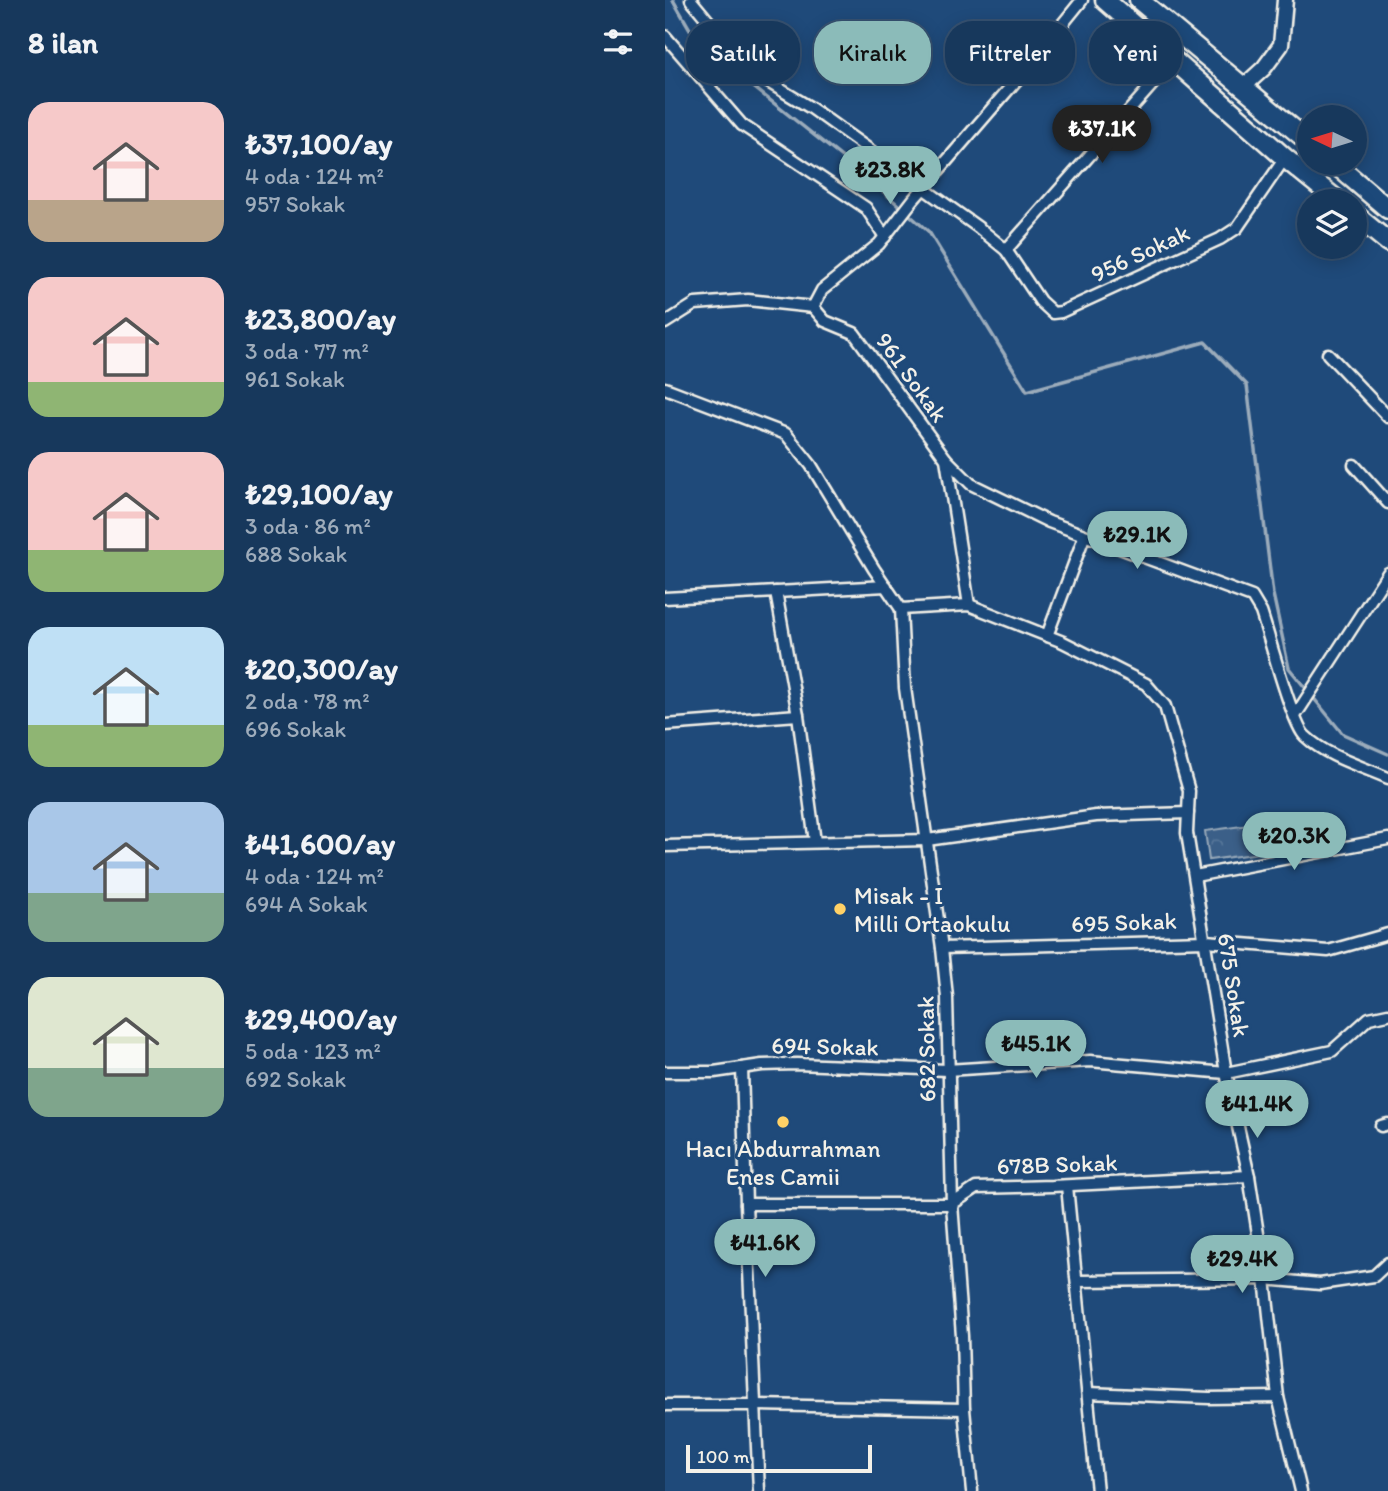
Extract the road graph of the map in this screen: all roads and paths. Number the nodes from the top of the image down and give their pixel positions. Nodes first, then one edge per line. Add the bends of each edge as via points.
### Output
1 (691, 0) edge
2 (1082, 0) edge
3 (1105, 0) edge
4 (1139, 0) edge
5 (1285, 0) edge
6 (1129, 21) edge
7 (665, 36) edge
8 (1182, 67) edge
9 (1153, 84) edge
10 (1242, 88) junction
11 (1297, 132) edge
12 (1285, 159) junction
13 (1348, 175) edge
14 (923, 188) junction
15 (1323, 189) edge
16 (1388, 209) edge
17 (1367, 225) edge
18 (888, 234) junction
19 (1388, 242) edge
20 (1006, 250) junction
21 (813, 307) junction
22 (665, 323) edge
23 (1328, 354) dead end
24 (665, 388) edge
25 (1388, 417) edge
26 (946, 459) junction
27 (1354, 464) dead end
28 (1388, 503) edge
29 (1084, 537) junction
30 (1388, 573) edge
31 (885, 586) junction
32 (776, 592) junction
33 (665, 598) edge
34 (969, 605) junction
35 (901, 609) junction
36 (1047, 636) junction
37 (798, 715) junction
38 (1295, 716) junction
39 (665, 725) edge
40 (1388, 778) edge
41 (1188, 813) junction
42 (1388, 839) edge
43 (927, 840) junction
44 (814, 842) junction
45 (665, 845) edge
46 (1195, 876) junction
47 (1388, 934) edge
48 (1206, 940) junction
49 (942, 948) junction
50 (1388, 1014) edge
51 (742, 1068) junction
52 (947, 1070) junction
53 (665, 1072) edge
54 (1226, 1073) junction
55 (1249, 1176) junction
56 (1067, 1186) junction
57 (745, 1204) junction
58 (951, 1204) junction
59 (1388, 1263) edge
60 (1265, 1279) junction
61 (1077, 1281) junction
62 (1089, 1393) junction
63 (1278, 1397) junction
64 (665, 1405) edge
65 (756, 1405) junction
66 (964, 1409) junction
67 (759, 1491) edge
68 (972, 1491) edge
69 (1097, 1491) edge
70 (1301, 1491) edge

1 - 14 street via 750,71 811,108
2 - 14 street
3 - 6 highway
4 - 10 highway
5 - 10 street via 1281,45
7 - 18 street via 742,125 866,208
8 - 12 highway
9 - 20 street
10 - 11 highway
12 - 15 highway
12 - 20 street, 956 Sokak via 1237,228 1061,312 1053,313 1039,301
13 - 16 highway
14 - 18 street
14 - 20 street
17 - 19 highway
18 - 21 street via 822,290
21 - 22 street via 748,300 695,304
21 - 26 street, 961 Sokak via 825,321 854,333
23 - 25 street
24 - 31 street via 786,434 811,465
26 - 29 street via 971,484
26 - 34 street, 961 Sokak
27 - 28 street
29 - 36 street
29 - 38 street via 1252,597
30 - 38 street
31 - 32 street
31 - 35 street
32 - 33 street
32 - 37 street
34 - 35 street
34 - 36 street, 675 Sokak
35 - 43 street, 682 Sokak via 905,688
36 - 41 street, 675 Sokak via 1146,684 1165,706 1189,791
37 - 39 street
37 - 44 street
38 - 40 street via 1303,735 1327,752
41 - 43 street via 1096,816
41 - 46 street, 675 Sokak
42 - 46 street
43 - 44 street
43 - 49 street, 682 Sokak
44 - 45 street
46 - 48 street, 675 Sokak
47 - 48 street, 695 Sokak via 1328,951
48 - 49 street, 695 Sokak
48 - 54 street, 675 Sokak
49 - 52 street, 682 Sokak
50 - 54 street, 694 Sokak via 1369,1018 1332,1051
51 - 52 street, 694 Sokak via 797,1064
51 - 53 street, 694 Sokak
51 - 57 street
52 - 54 street, 694 Sokak via 1090,1061
52 - 58 street, 682 Sokak
54 - 55 street, 675 Sokak
55 - 56 street, 678B Sokak
55 - 60 street, 675 Sokak
56 - 58 street, 678B Sokak via 976,1188
56 - 61 street
57 - 58 street, 678B Sokak
57 - 65 street
58 - 66 street, 682 Sokak
59 - 60 street via 1374,1276 1320,1284
60 - 61 street
60 - 63 street, 675 Sokak
61 - 62 street
62 - 63 street
62 - 69 street
63 - 70 street, 675 Sokak
64 - 65 street
65 - 66 street
65 - 67 street
66 - 68 street, 682 Sokak

